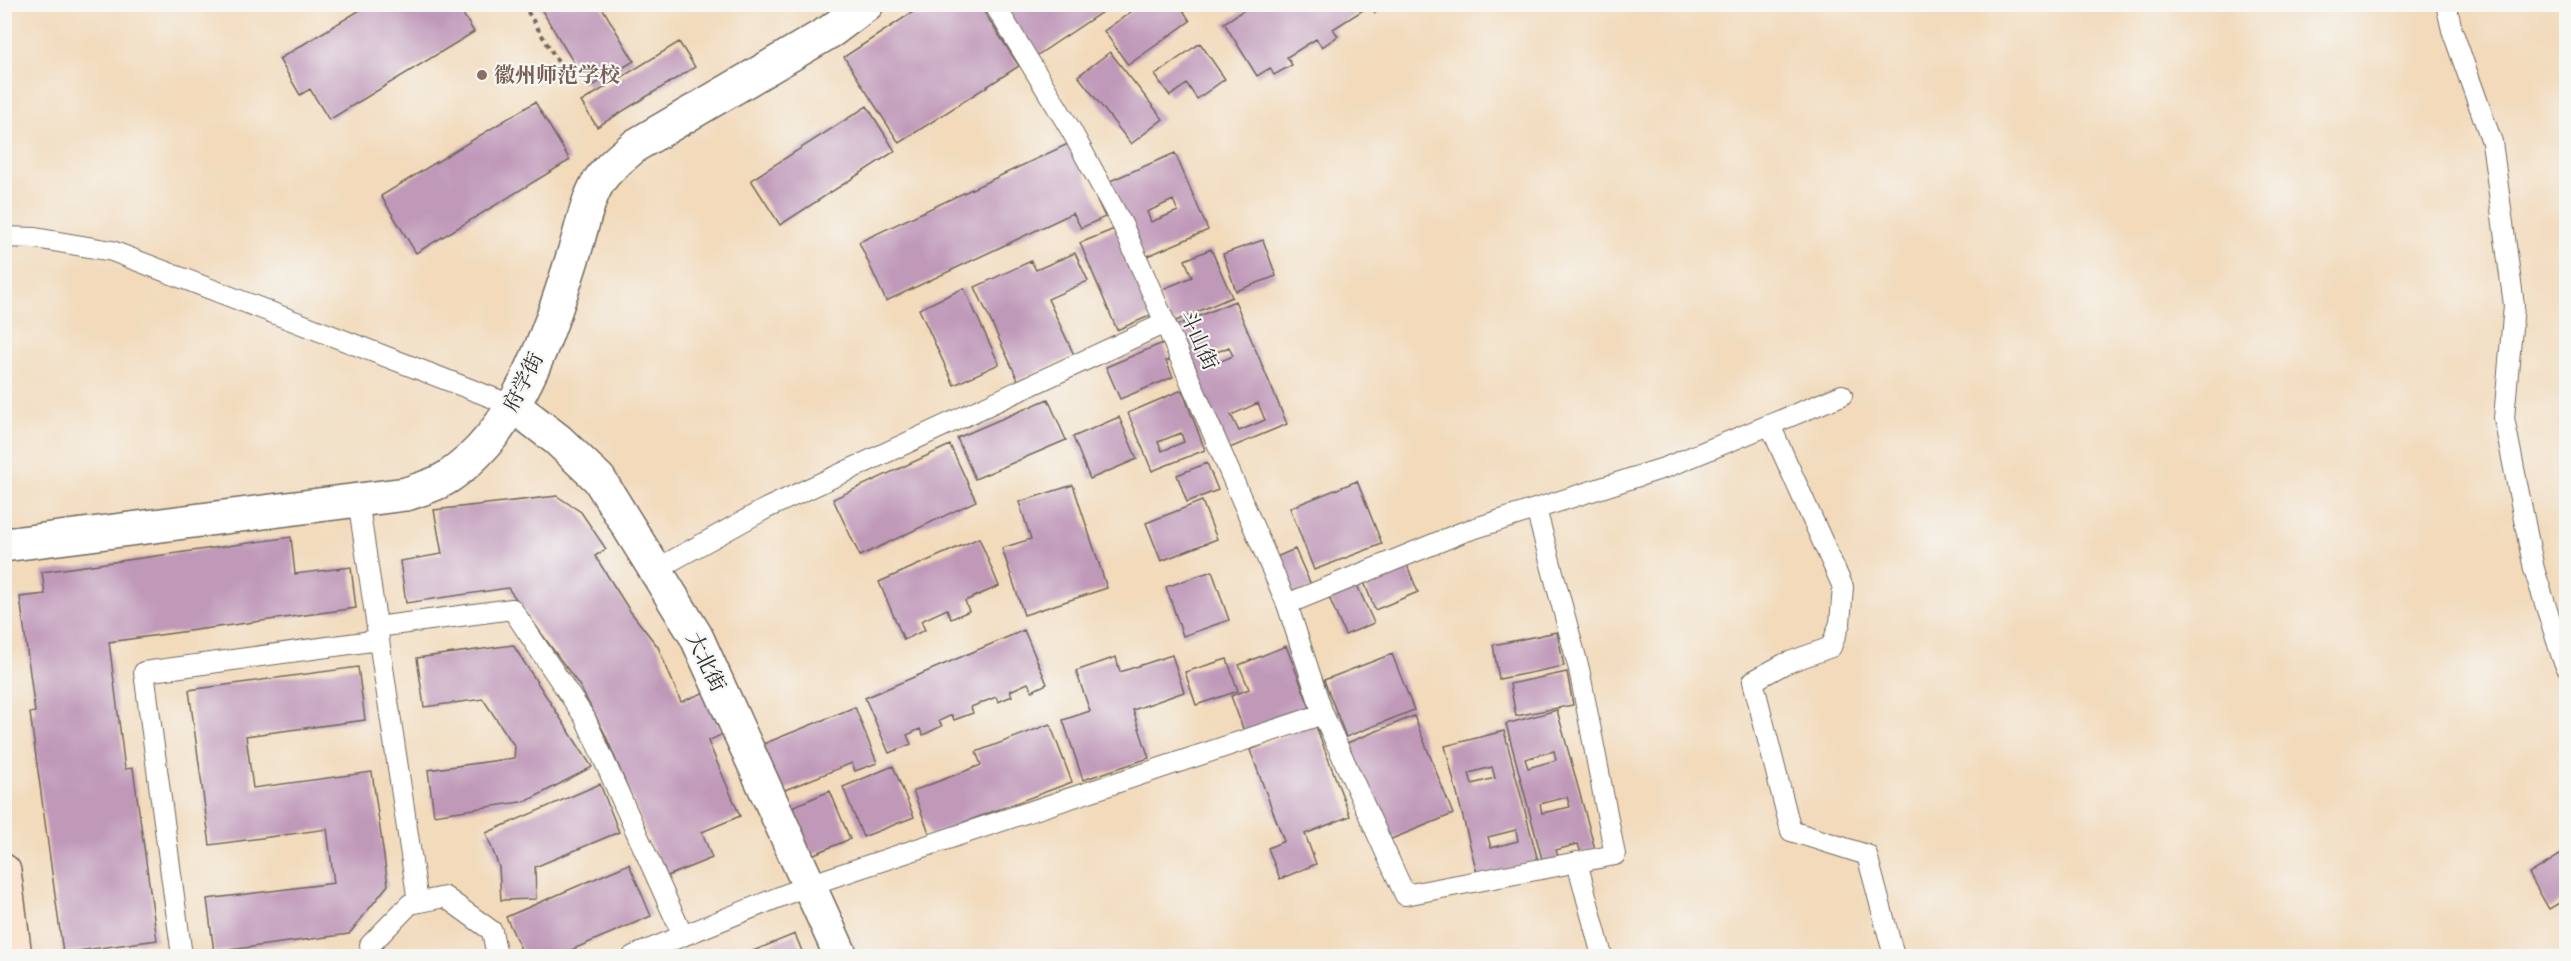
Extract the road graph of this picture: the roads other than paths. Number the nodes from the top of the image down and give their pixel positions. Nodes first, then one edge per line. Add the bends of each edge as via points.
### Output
1 (867, 4) edge
2 (994, 4) edge
3 (2446, 4) edge
4 (4, 237) edge
5 (1165, 323) junction
6 (1842, 395) dead end
7 (514, 406) junction
8 (1770, 425) junction
9 (358, 500) junction
10 (1536, 509) junction
11 (4, 545) edge
12 (655, 570) junction
13 (1287, 604) junction
14 (378, 633) junction
15 (2566, 666) edge
16 (1323, 714) junction
17 (1577, 862) junction
18 (4, 871) edge
19 (809, 885) junction
20 (418, 902) junction
21 (683, 936) junction
22 (15, 957) edge
23 (182, 957) edge
24 (372, 957) edge
25 (497, 957) edge
26 (633, 957) edge
27 (841, 957) edge
28 (1602, 957) edge
29 (1894, 957) edge

1 - 7 street, 府学街 via 831,31 636,145 612,165 595,189 550,326
2 - 5 lane, 斗山街 via 1071,130 1123,226
3 - 15 lane via 2492,142 2514,305 2504,418 2534,568
4 - 7 lane via 36,238 112,251
5 - 12 lane via 767,508
5 - 13 lane, 斗山街
6 - 8 lane
7 - 9 street, 府学街 via 482,447 447,478 406,494
7 - 12 street, 大北街 via 599,479
8 - 10 lane via 1667,467
8 - 29 lane via 1843,587 1840,623 1831,647 1784,664 1753,681 1791,831 1867,855
9 - 11 street, 府学街
9 - 14 lane
10 - 13 lane via 1463,532
10 - 17 lane via 1579,669 1615,855
12 - 19 street, 大北街 via 696,636
13 - 16 lane, 斗山街
14 - 20 lane
14 - 21 lane via 512,609 585,718
14 - 23 lane via 144,672
16 - 17 lane, 斗山街 via 1405,896
16 - 19 lane
17 - 28 lane
18 - 22 main road
19 - 21 lane
19 - 27 street, 大北街
20 - 24 lane via 410,904 370,945
20 - 25 lane via 445,897 492,931
21 - 26 lane

